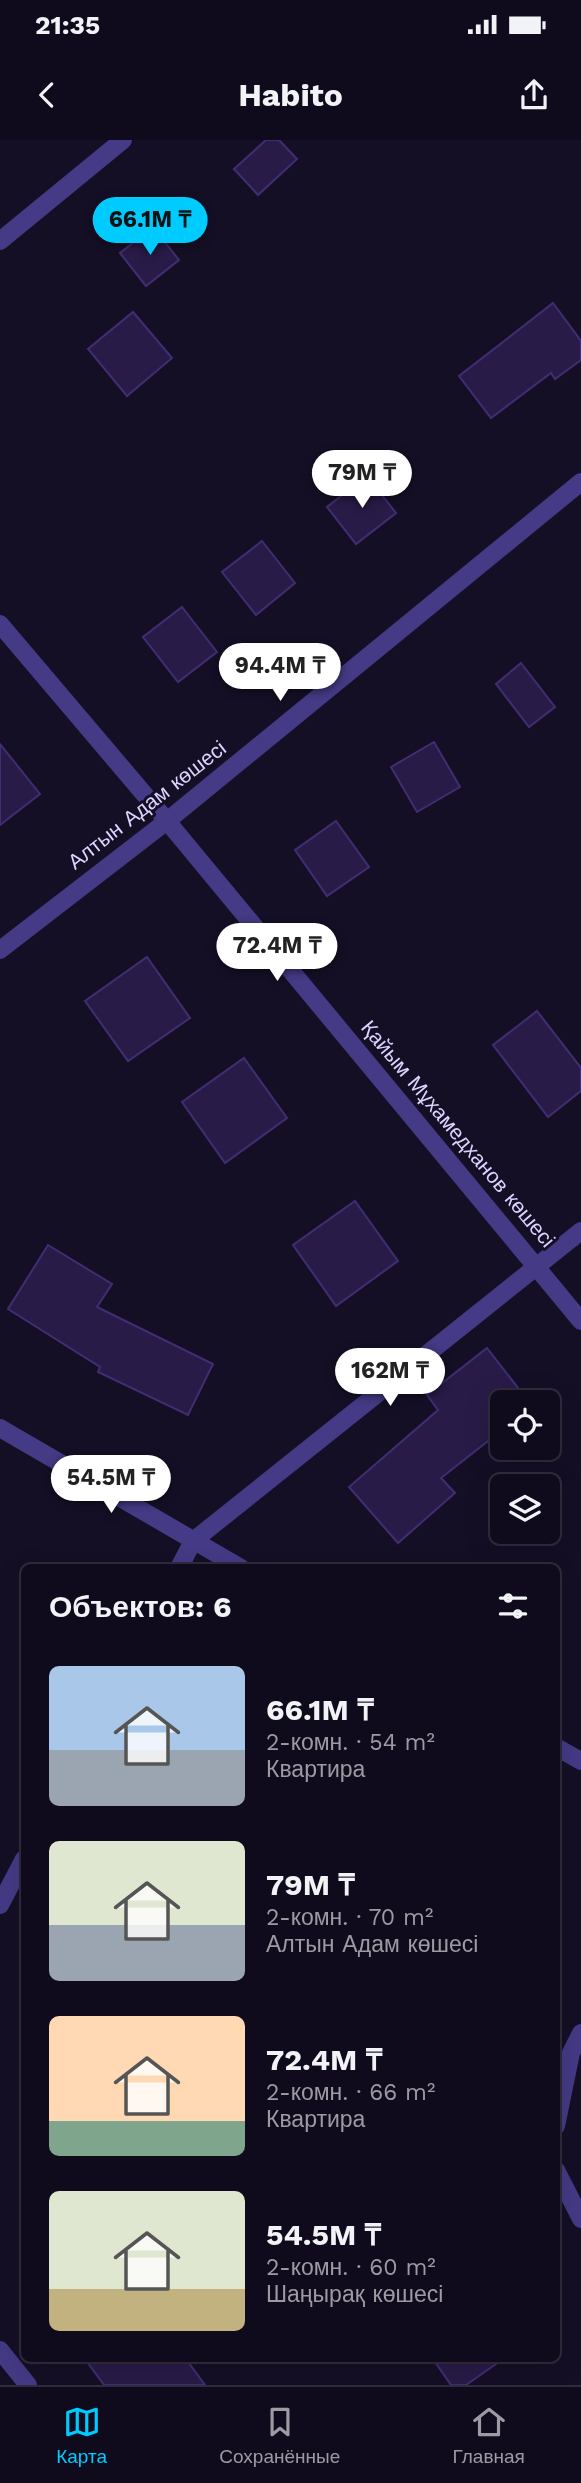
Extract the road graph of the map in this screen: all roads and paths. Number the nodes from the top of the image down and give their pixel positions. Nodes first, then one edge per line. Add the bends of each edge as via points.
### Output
1 (123, 140) edge
2 (0, 241) edge
3 (581, 482) edge
4 (0, 624) edge
5 (167, 821) junction
6 (0, 950) edge
7 (581, 1231) edge
8 (538, 1266) junction
9 (581, 1321) edge
10 (0, 1428) edge
11 (193, 1541) junction
12 (180, 1564) edge
13 (234, 1564) edge
14 (560, 1749) edge
15 (581, 1761) edge
16 (21, 1865) edge
17 (0, 1905) edge
18 (581, 2033) edge
19 (560, 2107) edge
20 (560, 2178) edge
21 (581, 2218) edge
22 (0, 2350) edge
23 (28, 2385) edge

1 - 2 street
3 - 5 street, Алтын Адам көшесі
4 - 5 street, Қайым Мұхамедханов көшесі
5 - 6 street, Алтын Адам көшесі
5 - 8 street, Қайым Мұхамедханов көшесі
7 - 8 street
8 - 9 street, Қайым Мұхамедханов көшесі
8 - 11 street
10 - 11 street
11 - 12 street
11 - 13 street
14 - 15 street
16 - 17 street
18 - 19 street via 571,2053
20 - 21 street
22 - 23 street

